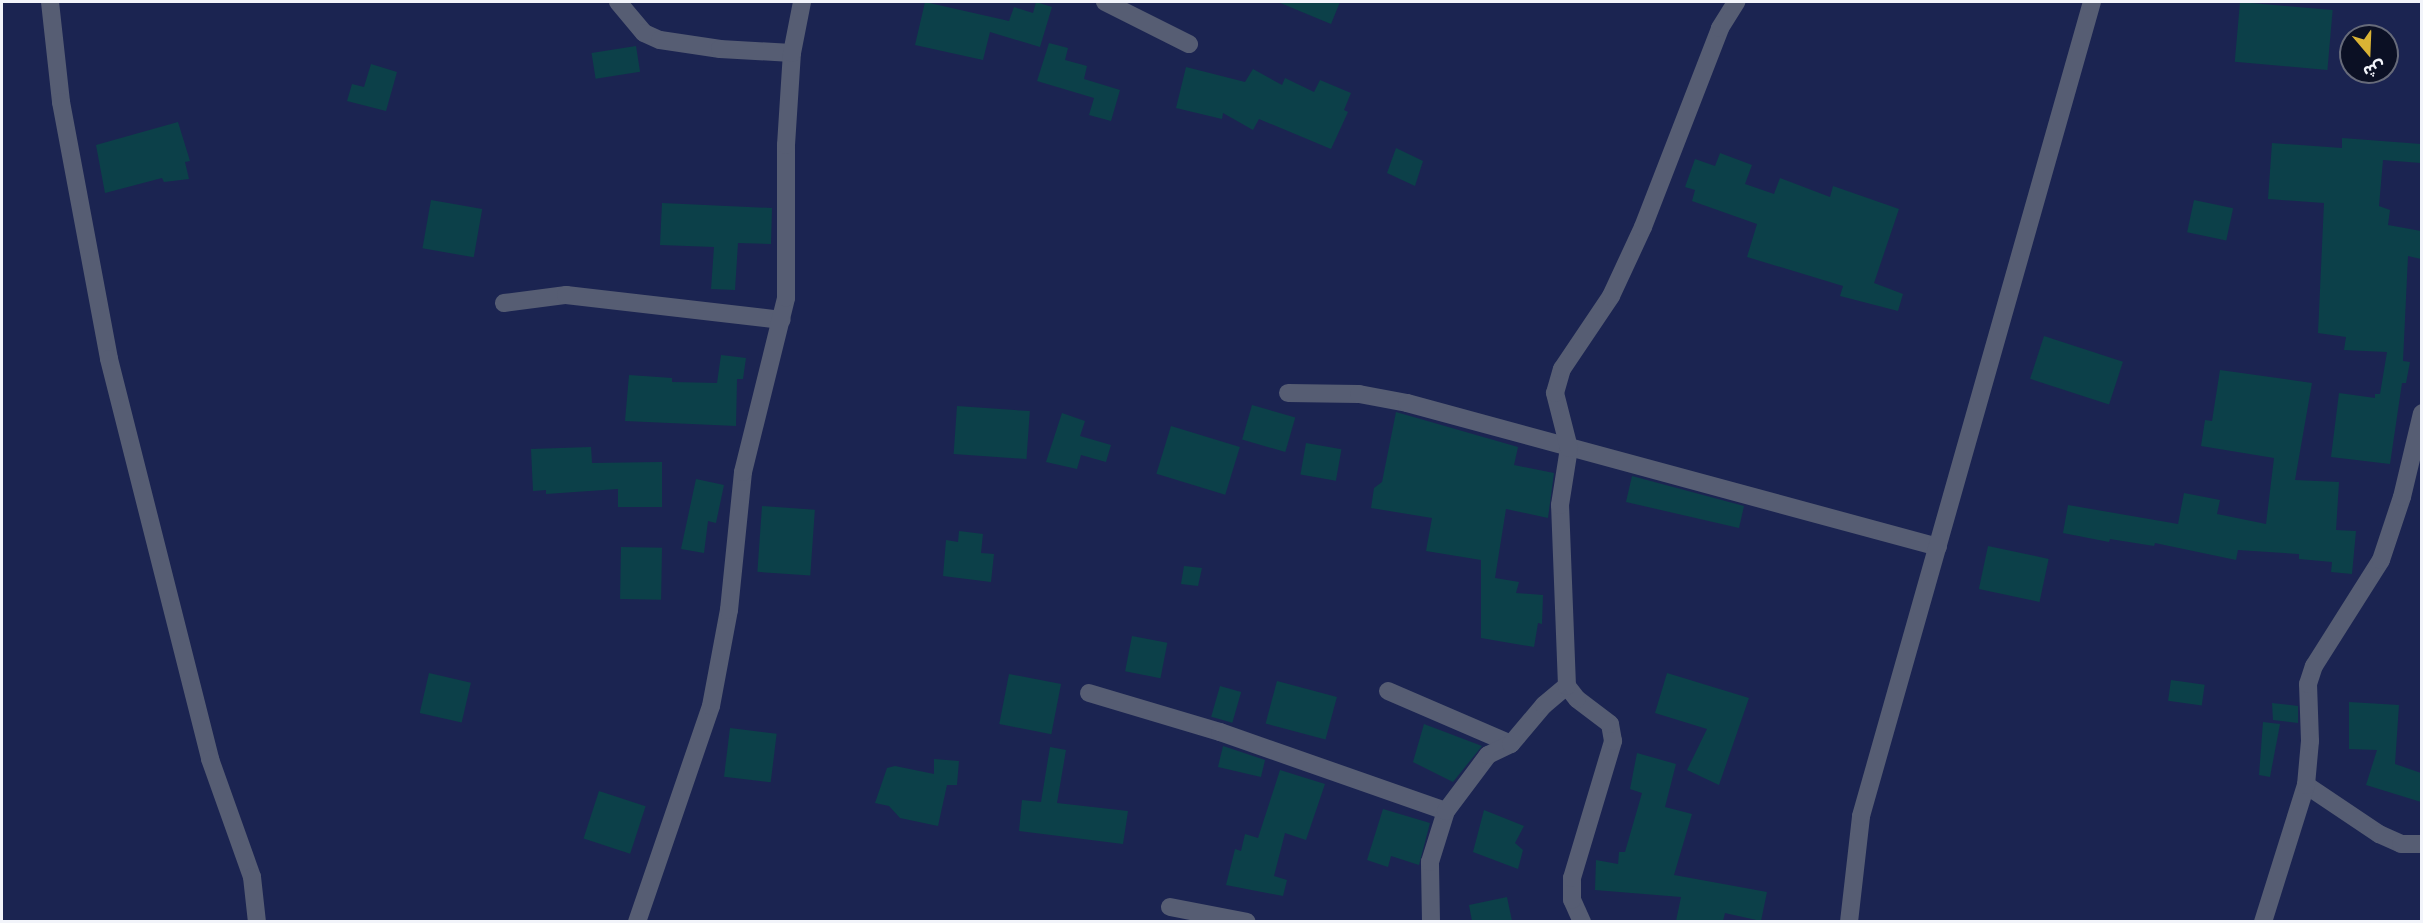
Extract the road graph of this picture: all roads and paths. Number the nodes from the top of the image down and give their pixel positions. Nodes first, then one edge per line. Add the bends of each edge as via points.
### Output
1 (50, 2) edge
2 (618, 2) edge
3 (802, 2) edge
4 (1105, 2) edge
5 (1736, 2) edge
6 (2092, 2) edge
7 (1189, 45) dead end
8 (792, 53) junction
9 (504, 303) dead end
10 (782, 320) junction
11 (1288, 393) dead end
12 (2421, 413) edge
13 (1569, 448) junction
14 (1938, 547) junction
15 (1567, 686) junction
16 (1388, 692) dead end
17 (1089, 693) dead end
18 (1511, 744) junction
19 (2306, 785) junction
20 (1446, 811) junction
21 (2421, 844) edge
22 (1170, 907) dead end
23 (257, 921) edge
24 (637, 921) edge
25 (1247, 921) edge
26 (1431, 921) edge
27 (1582, 921) edge
28 (1850, 921) edge
29 (2263, 921) edge

1 - 23 street via 61,102 109,359 210,759 252,877
2 - 8 street via 644,33 660,40 720,49
3 - 8 street
4 - 7 street
5 - 13 street via 1720,28 1643,227 1611,296 1562,369 1556,393
6 - 14 street
8 - 10 street via 786,145 786,298
9 - 10 street via 566,296
10 - 24 street via 743,472 729,610 711,706
11 - 13 street via 1359,394 1407,403
12 - 19 street via 2402,497 2381,560 2314,666 2308,684 2310,741
13 - 14 street
13 - 15 street via 1560,505
14 - 28 street via 1861,816
15 - 18 street via 1544,705
15 - 27 street via 1610,724 1613,741 1572,878 1572,900
16 - 18 street
17 - 20 street via 1220,732
18 - 20 street via 1488,755
19 - 21 street via 2379,834 2402,844
19 - 29 street
20 - 26 street via 1430,862
22 - 25 street

